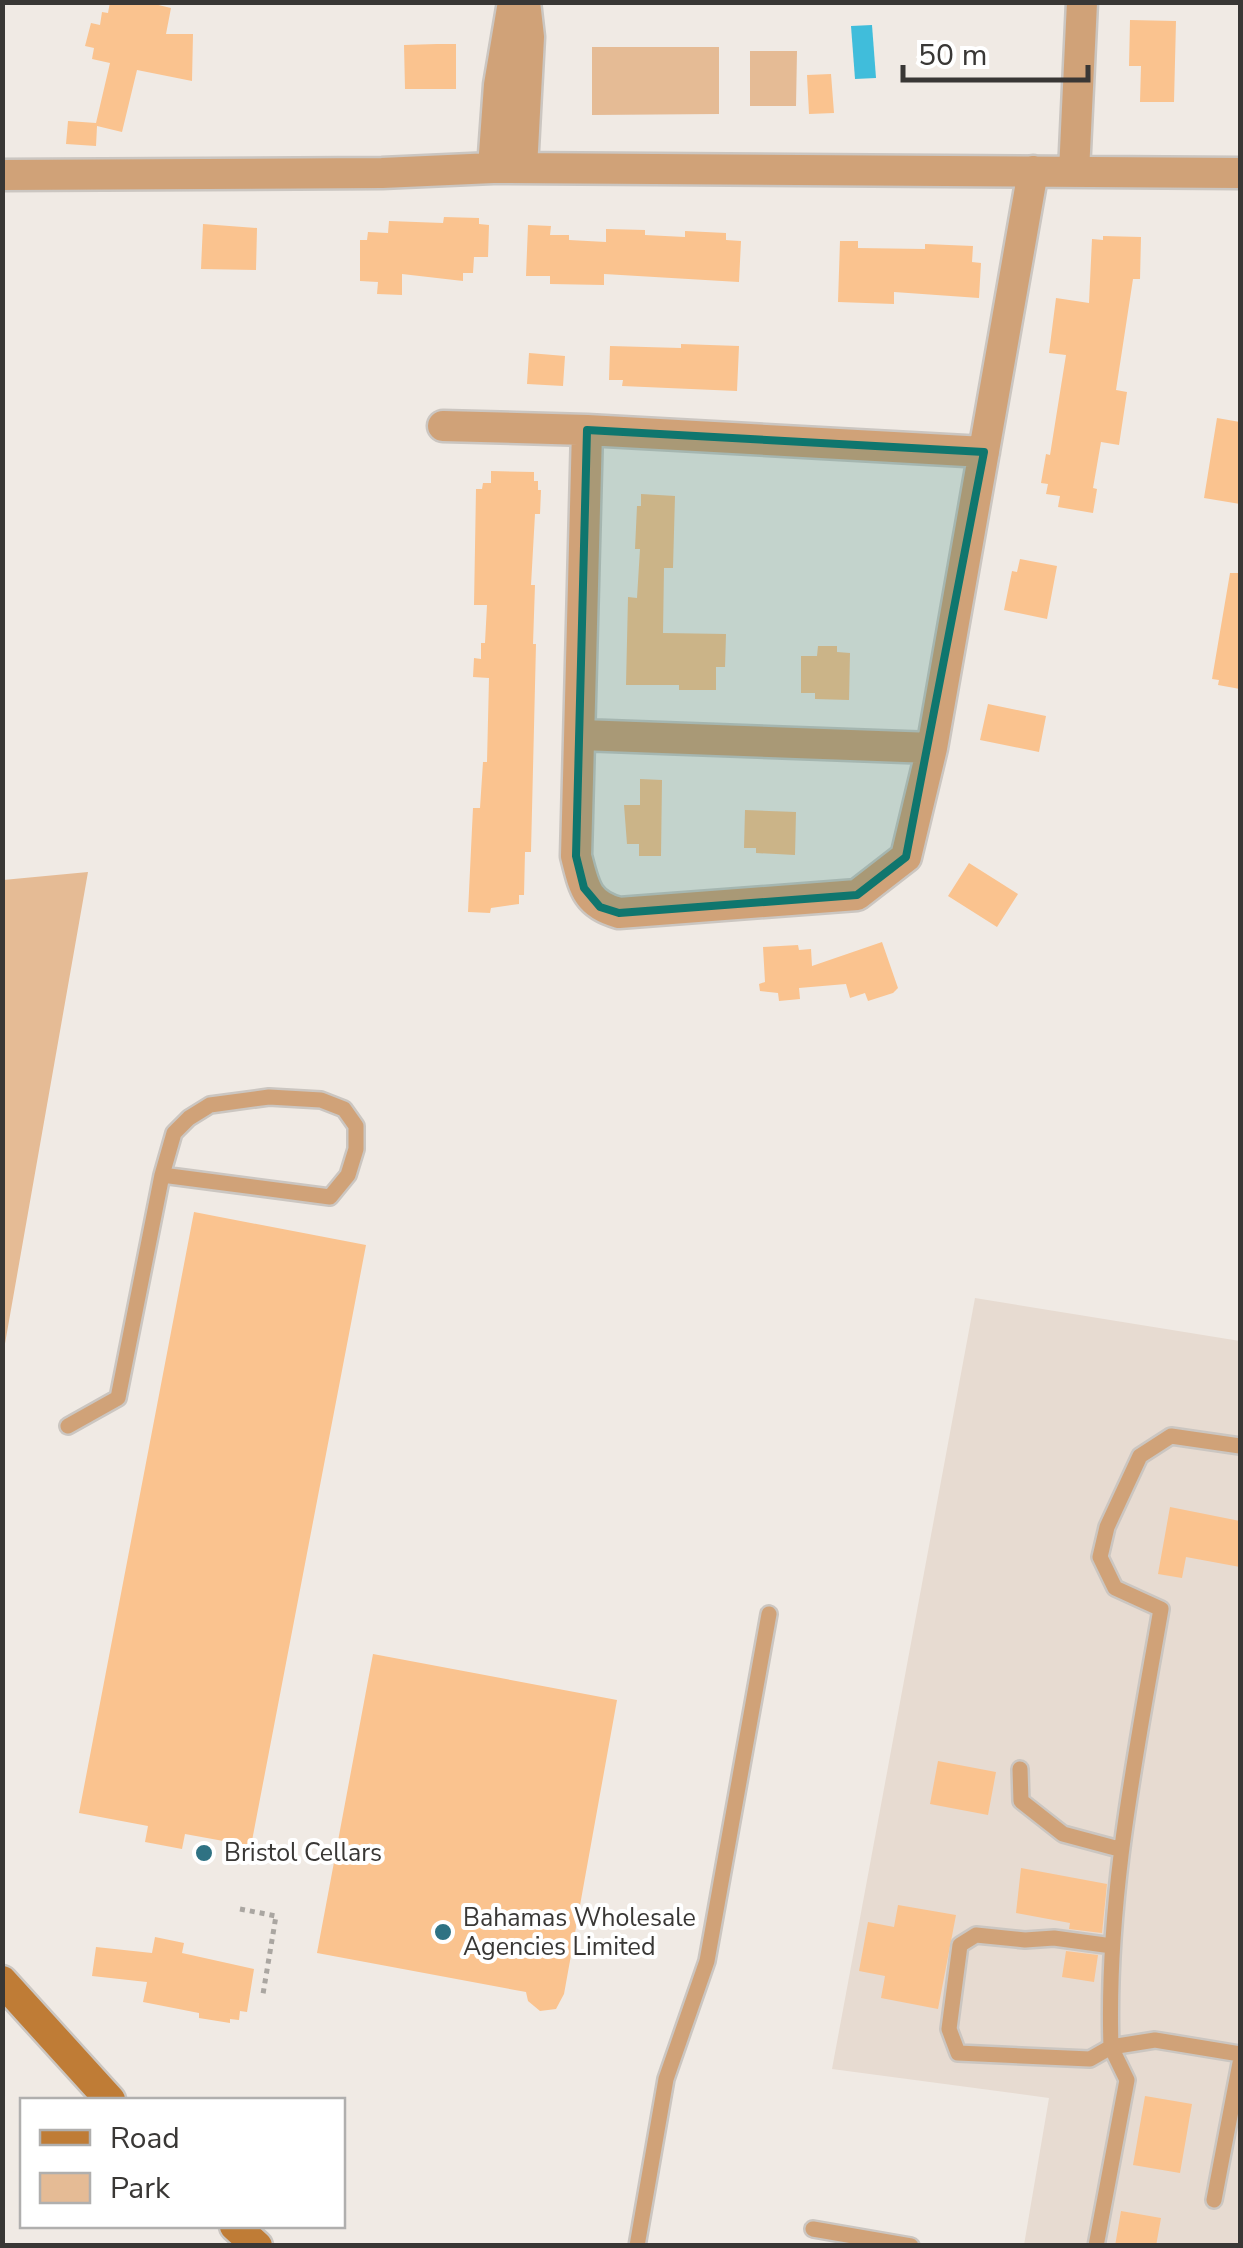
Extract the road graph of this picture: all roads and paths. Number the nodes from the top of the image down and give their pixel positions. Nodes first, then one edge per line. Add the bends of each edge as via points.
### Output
1 (513, 2) edge
2 (525, 2) edge
3 (1082, 2) edge
4 (507, 168) junction
5 (1033, 171) junction
6 (1074, 172) junction
7 (1240, 174) edge
8 (2, 175) edge
9 (443, 426) dead end
10 (587, 430) junction
11 (984, 452) junction
12 (581, 735) junction
13 (932, 748) junction
14 (162, 1175) junction
15 (68, 1426) dead end
16 (1240, 1446) edge
17 (769, 1614) dead end
18 (1020, 1770) dead end
19 (1119, 1849) junction
20 (240, 1908) dead end
21 (1112, 1946) junction
22 (2, 1981) edge
23 (263, 1994) dead end
24 (1111, 2047) junction
25 (1240, 2054) edge
26 (1240, 2063) edge
27 (108, 2098) edge
28 (1214, 2200) dead end
29 (236, 2228) edge
30 (813, 2229) dead end
31 (891, 2244) edge
32 (257, 2246) edge
33 (637, 2246) edge
34 (912, 2246) edge
35 (1096, 2246) edge

1 - 4 street via 499,85
2 - 4 street via 529,37
3 - 6 street
4 - 5 street
4 - 8 street
5 - 6 street
5 - 11 street
6 - 7 street
9 - 10 street
10 - 11 street
10 - 12 street
11 - 13 street
12 - 13 street
12 - 13 street via 576,856 584,888 600,908 619,913 857,895 906,857
14 - 14 lane via 174,1134 210,1104 321,1100 344,1109 356,1126 348,1176 330,1197
14 - 15 lane via 118,1398
16 - 19 lane via 1171,1436 1140,1456 1107,1527 1100,1557 1115,1588 1161,1609
17 - 33 lane via 707,1961 666,2079
18 - 19 lane via 1021,1800 1063,1834
19 - 21 lane
20 - 23 path via 276,1916
21 - 24 lane
21 - 24 lane via 976,1936 960,1946 949,2028 958,2052 1090,2059
22 - 27 main road
24 - 25 lane via 1155,2040
24 - 35 lane via 1127,2080
26 - 28 lane
29 - 32 main road
30 - 31 lane
31 - 34 lane

